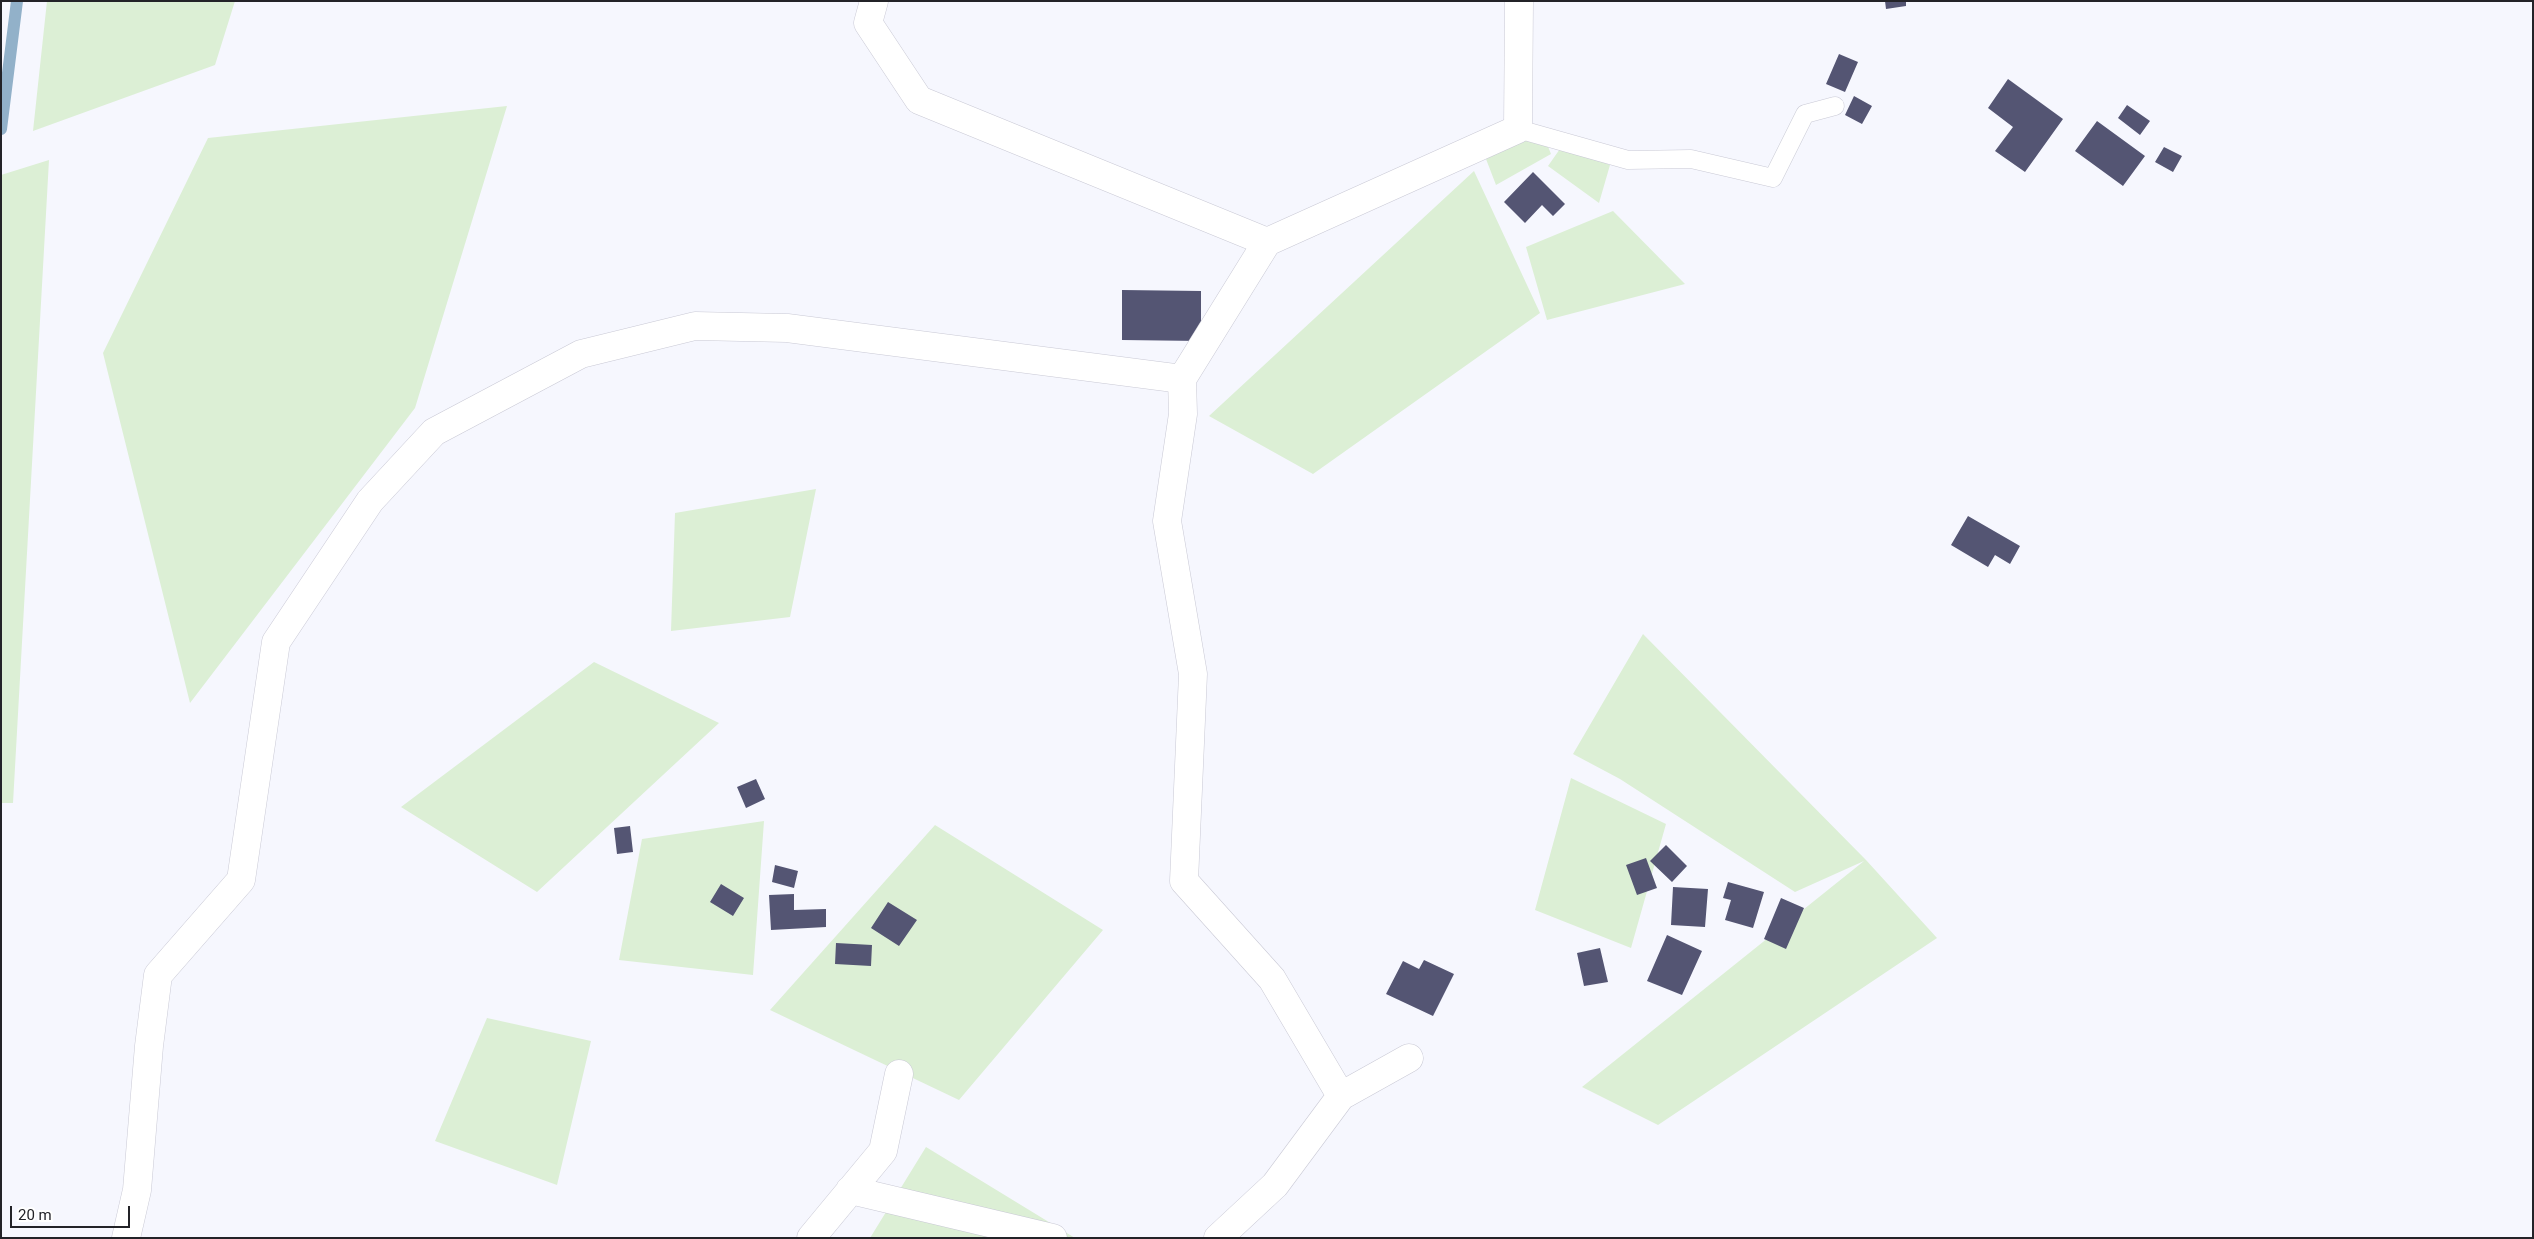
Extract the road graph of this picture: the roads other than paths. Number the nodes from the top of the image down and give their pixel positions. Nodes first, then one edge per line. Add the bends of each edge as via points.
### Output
1 (874, 1) edge
2 (1519, 1) edge
3 (1835, 106) dead end
4 (1518, 129) junction
5 (1267, 242) junction
6 (1182, 378) junction
7 (1409, 1058) dead end
8 (899, 1074) dead end
9 (1341, 1096) junction
10 (850, 1190) junction
11 (126, 1238) edge
12 (810, 1238) edge
13 (1053, 1238) edge
14 (1218, 1238) edge

1 - 5 street via 868,23 920,100
2 - 4 street
3 - 4 lane via 1805,114 1773,178 1691,159 1628,160
4 - 5 street
5 - 6 street
6 - 9 street via 1183,414 1167,521 1192,674 1184,881 1272,979
6 - 11 street via 787,328 695,326 581,354 434,432 370,502 276,642 241,880 158,975 136,1190
7 - 9 street
8 - 10 street via 883,1151
9 - 14 street via 1276,1185
10 - 12 street
10 - 13 street

